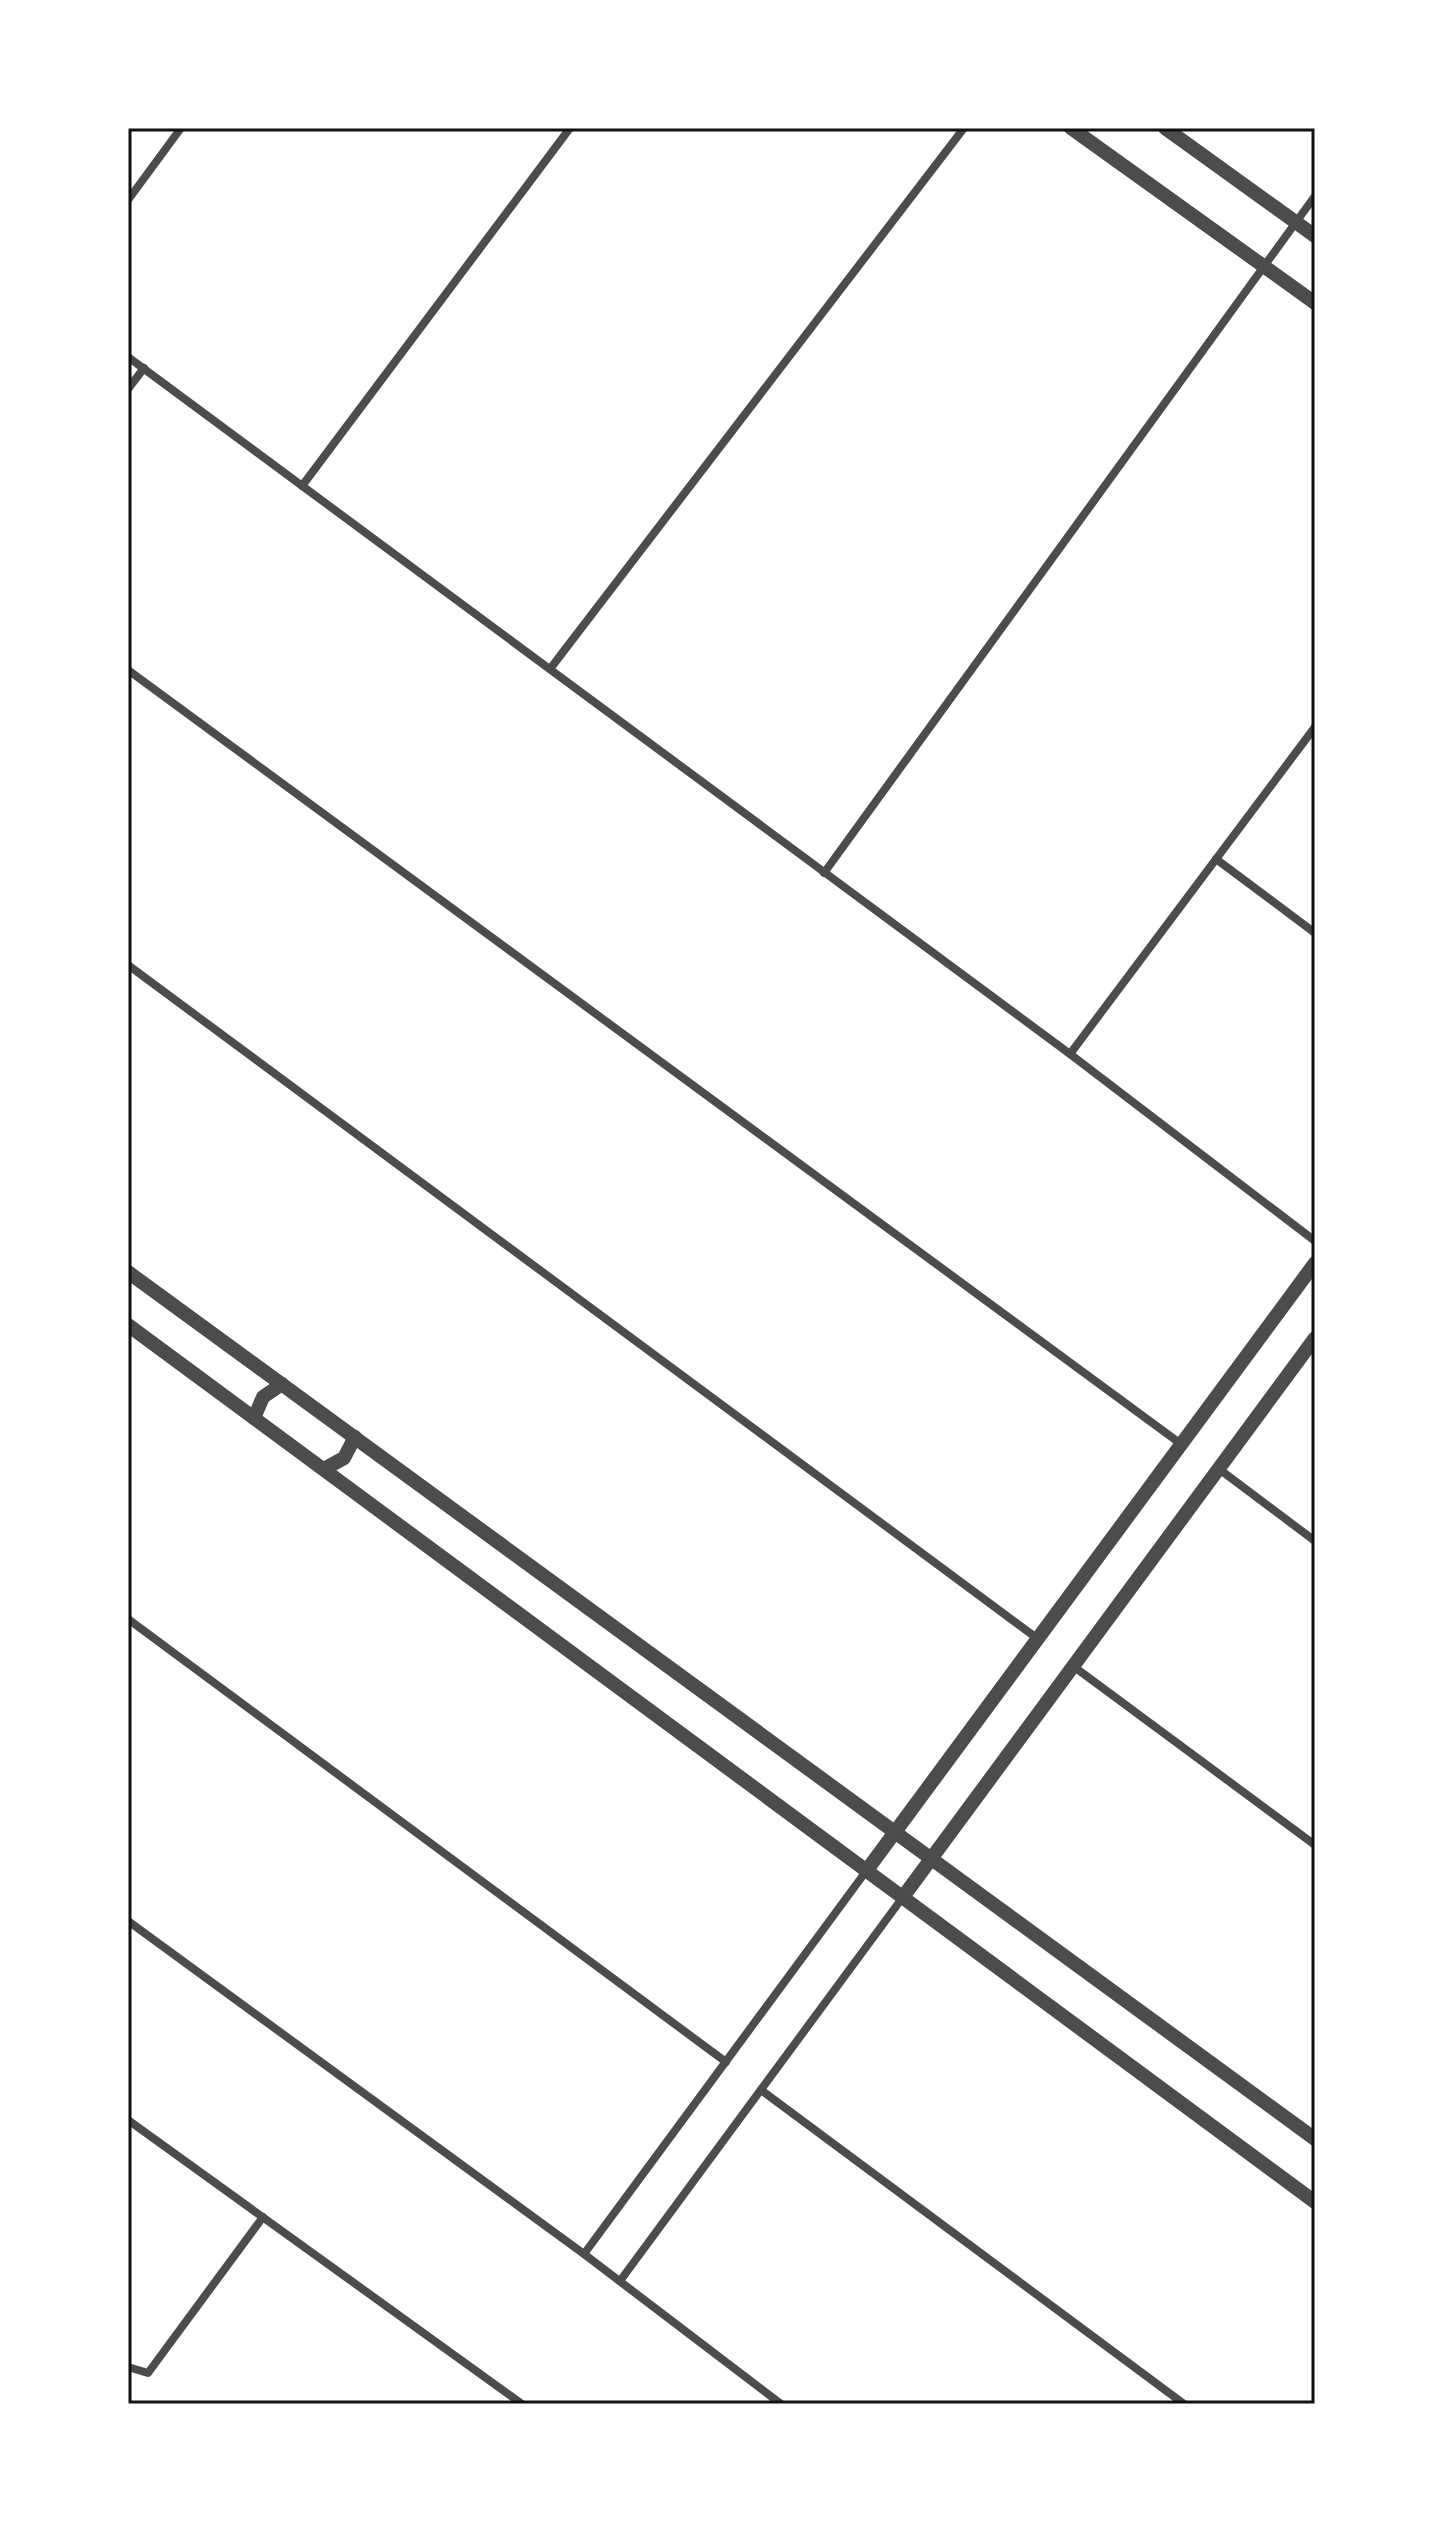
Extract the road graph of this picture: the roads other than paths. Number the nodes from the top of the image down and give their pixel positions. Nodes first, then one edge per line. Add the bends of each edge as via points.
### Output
1 (181, 128) edge
2 (570, 128) edge
3 (964, 128) edge
4 (1071, 128) edge
5 (1165, 128) edge
6 (1315, 196) edge
7 (128, 200) edge
8 (1296, 222) junction
9 (1315, 236) edge
10 (1263, 266) junction
11 (1315, 303) edge
12 (128, 357) edge
13 (144, 368) junction
14 (128, 389) edge
15 (302, 486) junction
16 (550, 669) junction
17 (128, 670) edge
18 (1315, 727) edge
19 (1216, 859) junction
20 (824, 873) junction
21 (1315, 933) edge
22 (128, 965) edge
23 (1070, 1054) junction
24 (1315, 1241) edge
25 (1315, 1263) edge
26 (128, 1272) edge
27 (128, 1325) edge
28 (1315, 1338) edge
29 (282, 1384) junction
30 (254, 1418) junction
31 (355, 1437) junction
32 (1181, 1444) junction
33 (324, 1469) junction
34 (1219, 1469) junction
35 (1315, 1541) edge
36 (128, 1619) edge
37 (1038, 1639) junction
38 (1073, 1666) junction
39 (895, 1832) junction
40 (1315, 1845) edge
41 (931, 1859) junction
42 (867, 1870) junction
43 (903, 1897) junction
44 (128, 1921) edge
45 (726, 2062) junction
46 (761, 2090) junction
47 (128, 2120) edge
48 (1315, 2139) edge
49 (1315, 2202) edge
50 (263, 2217) junction
51 (584, 2254) junction
52 (620, 2281) junction
53 (128, 2367) edge
54 (522, 2404) edge
55 (781, 2404) edge
56 (1184, 2404) edge

1 - 7 street
2 - 15 street
3 - 16 street
4 - 10 street
5 - 8 street
6 - 8 street
8 - 9 street
8 - 10 street
10 - 11 street
10 - 20 street
12 - 13 street
13 - 14 street
13 - 15 street
15 - 16 street
16 - 20 street
17 - 32 street
18 - 19 street
19 - 21 street
19 - 23 street
20 - 23 street
22 - 37 street
23 - 24 street
25 - 32 street
26 - 29 street
27 - 30 street
28 - 34 street
29 - 30 street via 263,1397
29 - 31 street
30 - 33 street
31 - 33 street via 344,1458
31 - 39 street
32 - 37 street
33 - 42 street
34 - 35 street
34 - 38 street
36 - 45 street
37 - 39 street
38 - 40 street
38 - 41 street
39 - 41 street
39 - 42 street
41 - 43 street
41 - 48 street
42 - 43 street
42 - 45 street
43 - 46 street
43 - 49 street
44 - 51 street
45 - 51 street
46 - 52 street
46 - 56 street
47 - 50 street
50 - 53 street via 148,2373
50 - 54 street
51 - 52 street
52 - 55 street

